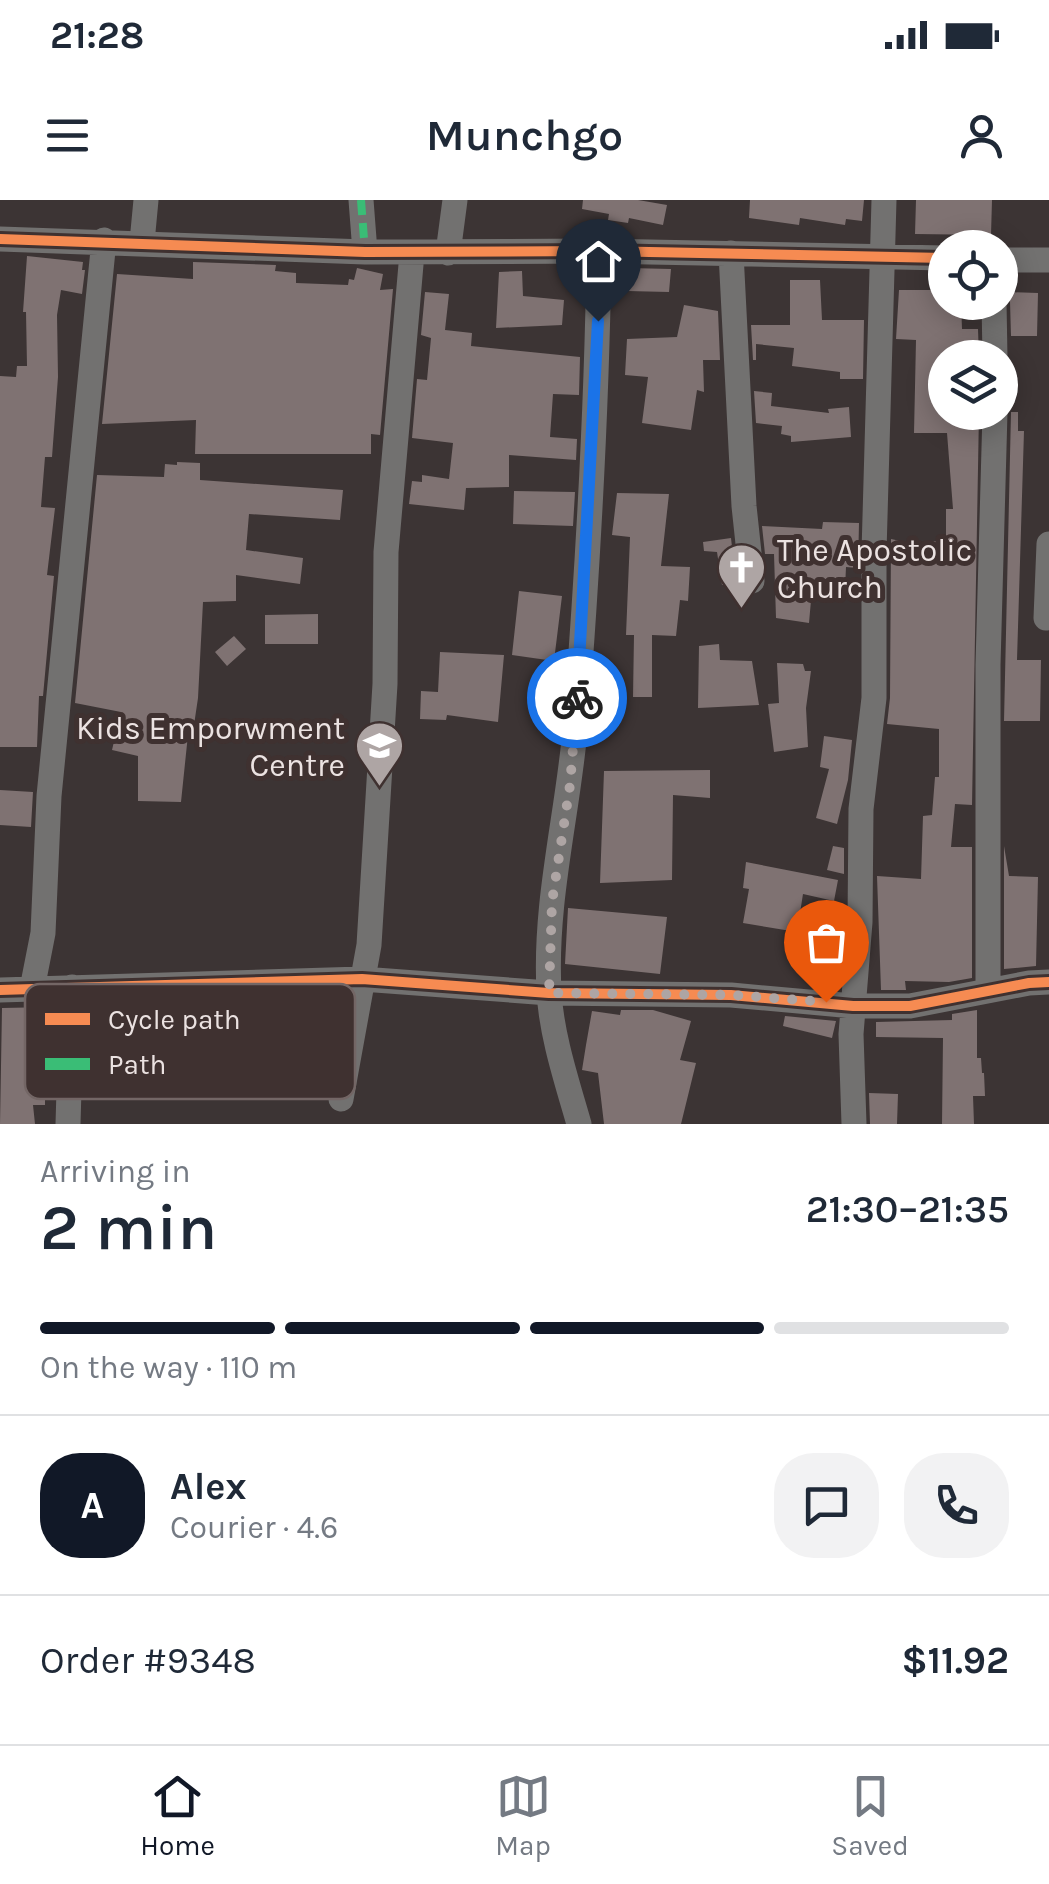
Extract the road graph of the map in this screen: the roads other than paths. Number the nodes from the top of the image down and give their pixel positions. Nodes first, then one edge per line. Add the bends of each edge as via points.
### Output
1 (146, 200) edge
2 (361, 200) edge
3 (454, 200) edge
4 (884, 200) edge
5 (0, 238) edge
6 (104, 240) junction
7 (142, 242) junction
8 (599, 250) junction
9 (366, 252) junction
10 (412, 252) junction
11 (448, 253) junction
12 (731, 253) junction
13 (882, 257) junction
14 (928, 258) edge
15 (1018, 260) edge
16 (1049, 260) edge
17 (995, 430) edge
18 (1049, 544) edge
19 (752, 581) dead end
20 (1046, 618) dead end
21 (362, 978) junction
22 (1049, 982) edge
23 (33, 984) edge
24 (169, 984) edge
25 (25, 988) edge
26 (0, 990) edge
27 (988, 990) junction
28 (549, 993) junction
29 (853, 1006) junction
30 (355, 1018) edge
31 (69, 1099) edge
32 (68, 1124) edge
33 (578, 1124) edge
34 (854, 1124) edge

1 - 7 street
2 - 9 street
3 - 11 street
4 - 13 street
5 - 6 street
6 - 7 street
6 - 23 street via 50,776 43,934
7 - 9 street
8 - 11 street
8 - 12 street
8 - 28 street via 587,559
9 - 10 street
10 - 11 street
10 - 21 street via 386,552 376,855
12 - 13 street
12 - 19 street
13 - 14 street
13 - 29 street via 874,698 861,809
15 - 16 street
17 - 27 street
18 - 20 street
21 - 24 street
21 - 28 street
21 - 30 street
22 - 27 street
25 - 26 street
27 - 29 street via 910,1006
28 - 29 street via 732,995
28 - 33 street
29 - 34 street
31 - 32 street

